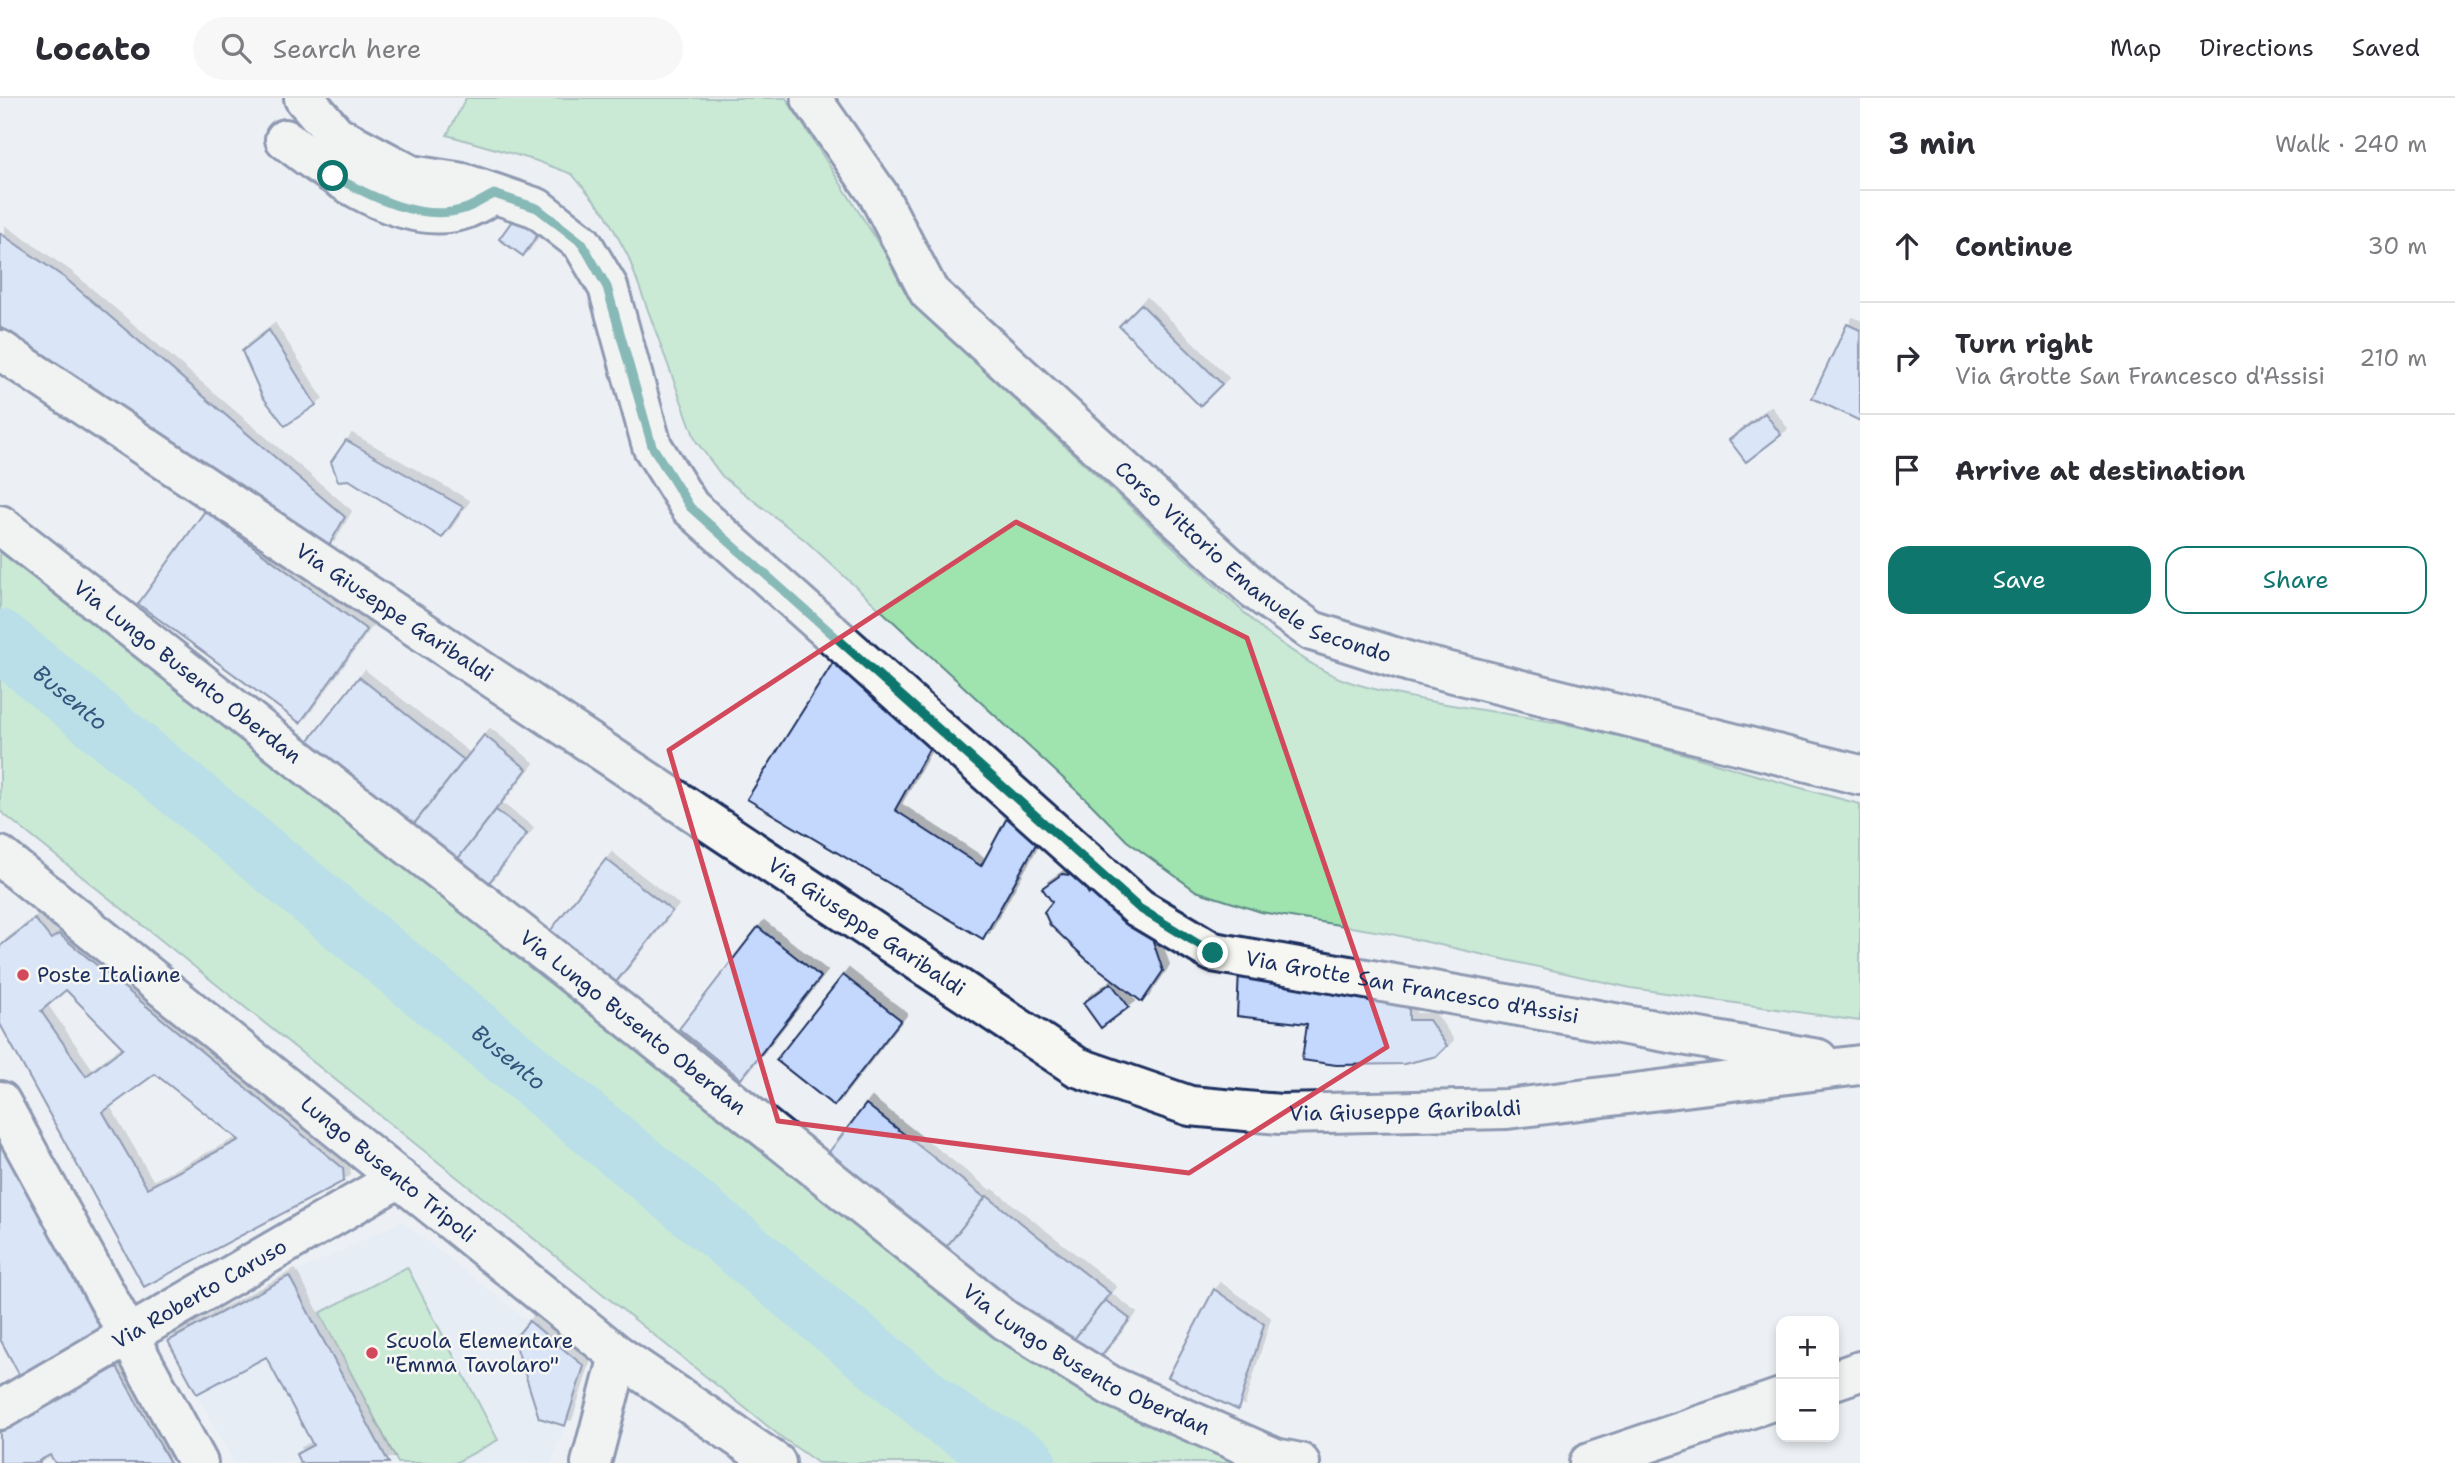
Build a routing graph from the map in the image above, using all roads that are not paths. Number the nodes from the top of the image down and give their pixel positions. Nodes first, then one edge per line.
1 (304, 98) edge
2 (811, 98) edge
3 (285, 139) dead end
4 (494, 194) junction
5 (0, 350) edge
6 (0, 525) edge
7 (1860, 775) edge
8 (3, 863) edge
9 (1858, 1065) edge
10 (0, 1101) edge
11 (399, 1178) junction
12 (130, 1336) junction
13 (619, 1356) junction
14 (1860, 1371) edge
15 (1837, 1379) edge
16 (1776, 1400) edge
17 (0, 1410) edge
18 (198, 1463) edge
19 (591, 1463) edge
20 (776, 1463) edge
21 (1300, 1463) edge
22 (1589, 1463) edge

1 - 4 street, Via Grotte San Francesco d'Assisi
2 - 7 street, Corso Vittorio Emanuele Secondo
3 - 4 street
4 - 9 street, Via Grotte San Francesco d'Assisi
5 - 9 street, Via Giuseppe Garibaldi
6 - 21 street, Via Lungo Busento Oberdan
8 - 11 street, Lungo Busento Tripoli
10 - 12 street
11 - 12 street, Via Roberto Caruso
11 - 13 street, Lungo Busento Tripoli
12 - 17 street, Via Roberto Caruso
12 - 18 street
13 - 19 street
13 - 20 street, Lungo Busento Tripoli
14 - 15 street
16 - 22 street

